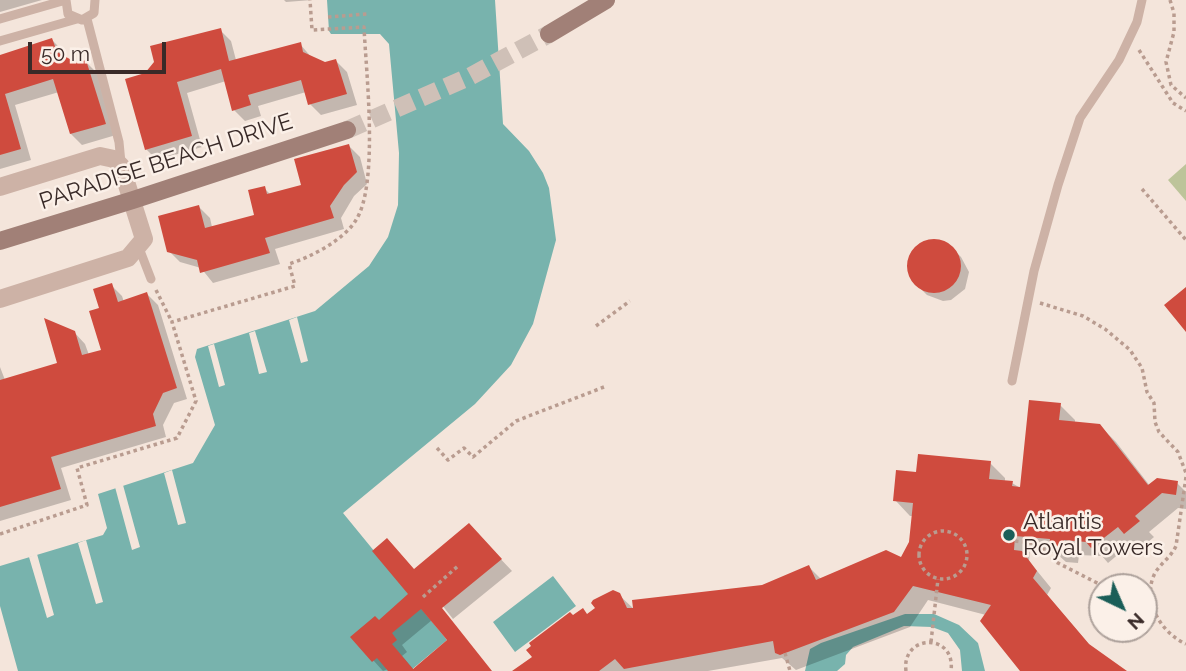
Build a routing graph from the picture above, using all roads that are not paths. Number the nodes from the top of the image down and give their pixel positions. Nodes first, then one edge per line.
1 (66, 0) edge
2 (95, 0) edge
3 (606, 0) edge
4 (1142, 0) edge
5 (0, 19) edge
6 (82, 19) junction
7 (549, 34) tunnel mouth
8 (0, 41) edge
9 (347, 130) tunnel mouth
10 (125, 174) junction
11 (0, 187) edge
12 (0, 241) edge
13 (139, 248) junction
14 (151, 279) road end
15 (0, 299) edge
16 (1012, 381) dead end

1 - 5 lane
1 - 6 lane
2 - 6 lane
3 - 7 street
4 - 16 lane
6 - 8 lane
6 - 10 lane
9 - 12 street, PARADISE BEACH DRIVE
10 - 11 street
10 - 13 street
13 - 14 lane
13 - 15 street

